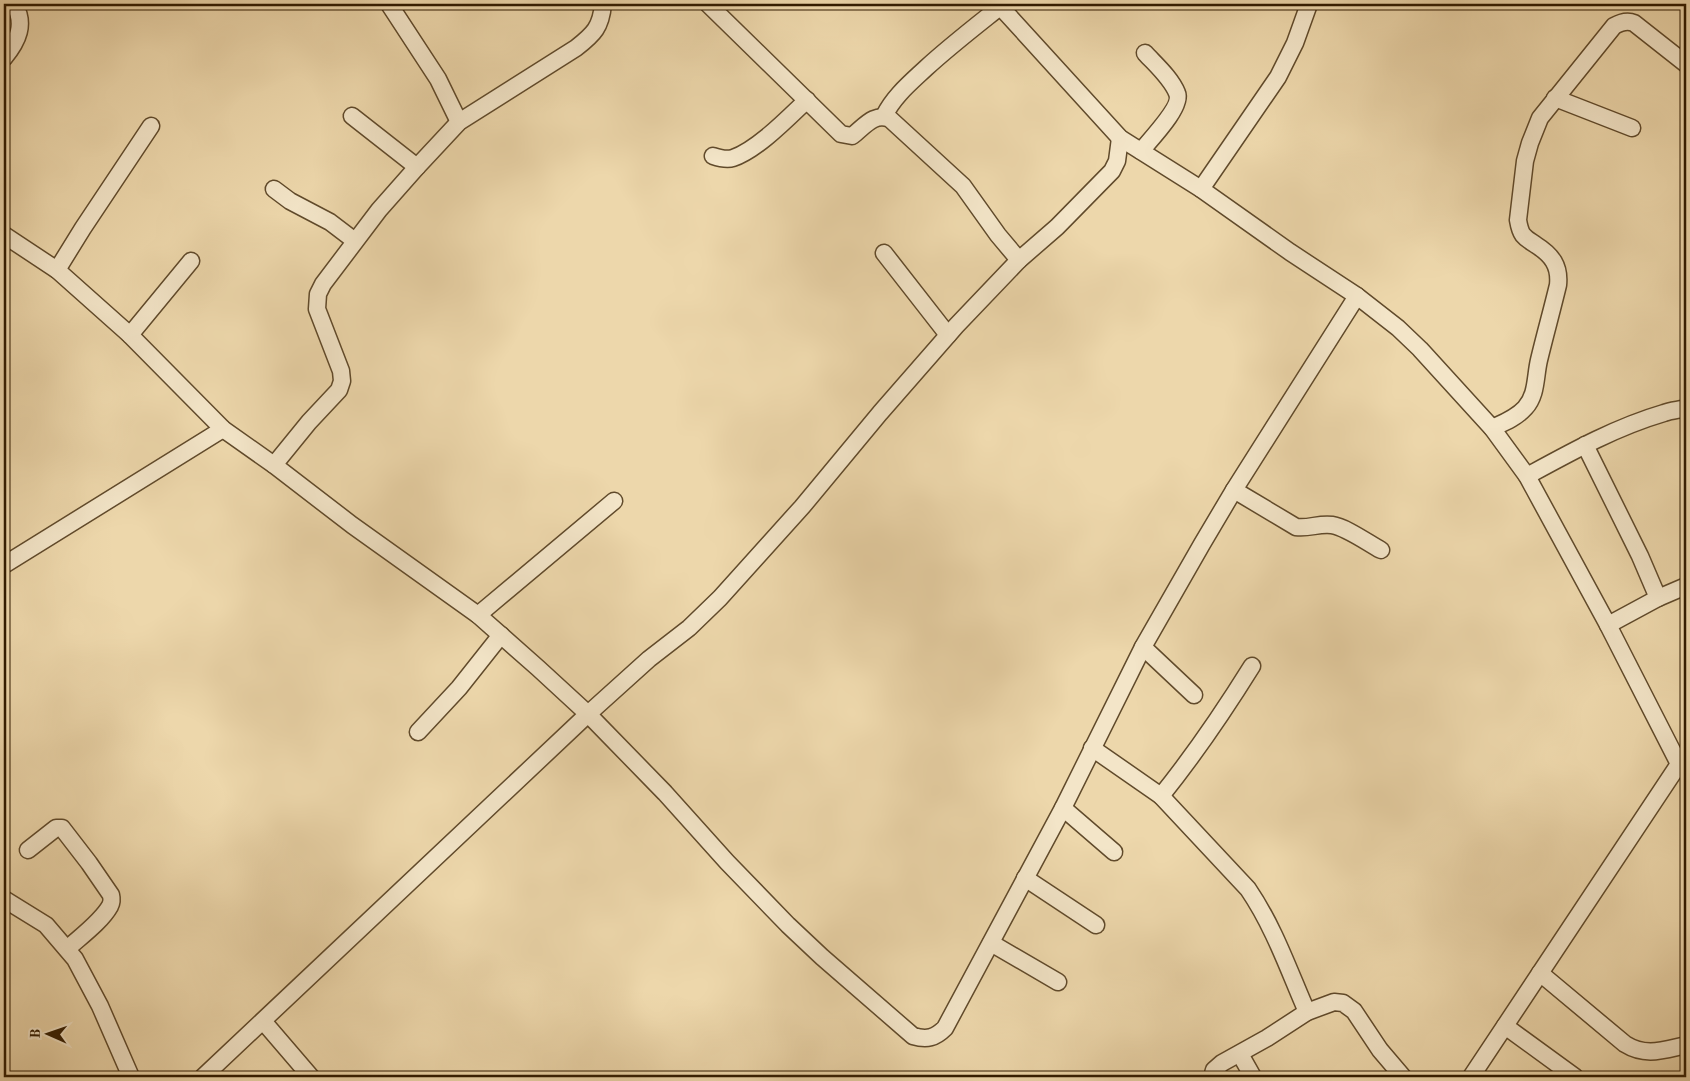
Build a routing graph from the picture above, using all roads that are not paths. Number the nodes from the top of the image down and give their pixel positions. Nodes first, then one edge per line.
1 (14, 4) edge
2 (389, 4) edge
3 (603, 4) edge
4 (708, 4) edge
5 (1309, 4) edge
6 (1000, 5) edge
7 (1145, 53) dead end
8 (4, 58) edge
9 (1686, 64) edge
10 (1556, 98) junction
11 (807, 100) junction
12 (352, 116) dead end
13 (884, 116) junction
14 (460, 122) junction
15 (151, 126) dead end
16 (1632, 128) dead end
17 (1120, 138) junction
18 (1141, 151) junction
19 (713, 156) dead end
20 (416, 167) junction
21 (274, 189) dead end
22 (1201, 189) junction
23 (4, 235) edge
24 (355, 241) junction
25 (884, 253) dead end
26 (1020, 260) junction
27 (191, 261) dead end
28 (58, 270) junction
29 (1357, 296) junction
30 (130, 335) junction
31 (948, 335) junction
32 (1686, 408) edge
33 (1492, 428) junction
34 (223, 429) junction
35 (1585, 445) junction
36 (274, 465) junction
37 (1527, 476) junction
38 (1234, 490) junction
39 (614, 501) dead end
40 (1381, 550) dead end
41 (4, 565) edge
42 (1686, 586) edge
43 (1658, 598) junction
44 (478, 615) junction
45 (1608, 625) junction
46 (501, 635) junction
47 (1143, 647) junction
48 (1252, 666) dead end
49 (1194, 695) dead end
50 (588, 714) junction
51 (418, 732) dead end
52 (1092, 748) junction
53 (1683, 768) edge
54 (1161, 796) junction
55 (1062, 808) junction
56 (28, 850) dead end
57 (1114, 852) dead end
58 (1025, 878) junction
59 (4, 899) edge
60 (1096, 925) dead end
61 (991, 943) junction
62 (67, 950) junction
63 (1540, 973) junction
64 (1058, 982) dead end
65 (1307, 1012) junction
66 (263, 1021) junction
67 (1505, 1026) junction
68 (1686, 1045) edge
69 (1240, 1054) junction
70 (131, 1077) edge
71 (203, 1077) edge
72 (311, 1077) edge
73 (1212, 1077) edge
74 (1253, 1077) edge
75 (1403, 1077) edge
76 (1471, 1077) edge
77 (1575, 1077) edge

1 - 8 street
2 - 14 street
3 - 14 street
4 - 11 street
5 - 22 street
6 - 13 street
6 - 17 street
7 - 18 street
9 - 10 street
10 - 16 street
10 - 33 street
11 - 13 street
11 - 19 street
12 - 20 street
13 - 26 street
14 - 20 street
15 - 28 street
17 - 18 street
17 - 26 street
18 - 22 street
20 - 24 street
21 - 24 street
22 - 29 street
23 - 28 street
24 - 36 street
25 - 31 street
26 - 31 street
27 - 30 street
28 - 30 street
29 - 33 street
29 - 38 street
30 - 34 street
31 - 50 street
32 - 35 street
33 - 37 street
34 - 36 street
34 - 41 street
35 - 37 street
35 - 43 street
36 - 44 street
37 - 45 street
38 - 40 street
38 - 47 street
39 - 44 street
42 - 43 street
43 - 45 street
44 - 46 street
45 - 53 street
46 - 50 street
46 - 51 street
47 - 49 street
47 - 52 street
48 - 54 street
50 - 61 street
50 - 66 street
52 - 54 street
52 - 55 street
53 - 63 street
54 - 65 street
55 - 57 street
55 - 58 street
56 - 62 street
58 - 60 street
58 - 61 street
59 - 62 street
61 - 64 street
62 - 70 street
63 - 67 street
63 - 68 street
65 - 69 street
65 - 75 street
66 - 71 street
66 - 72 street
67 - 76 street
67 - 77 street
69 - 73 street
69 - 74 street

